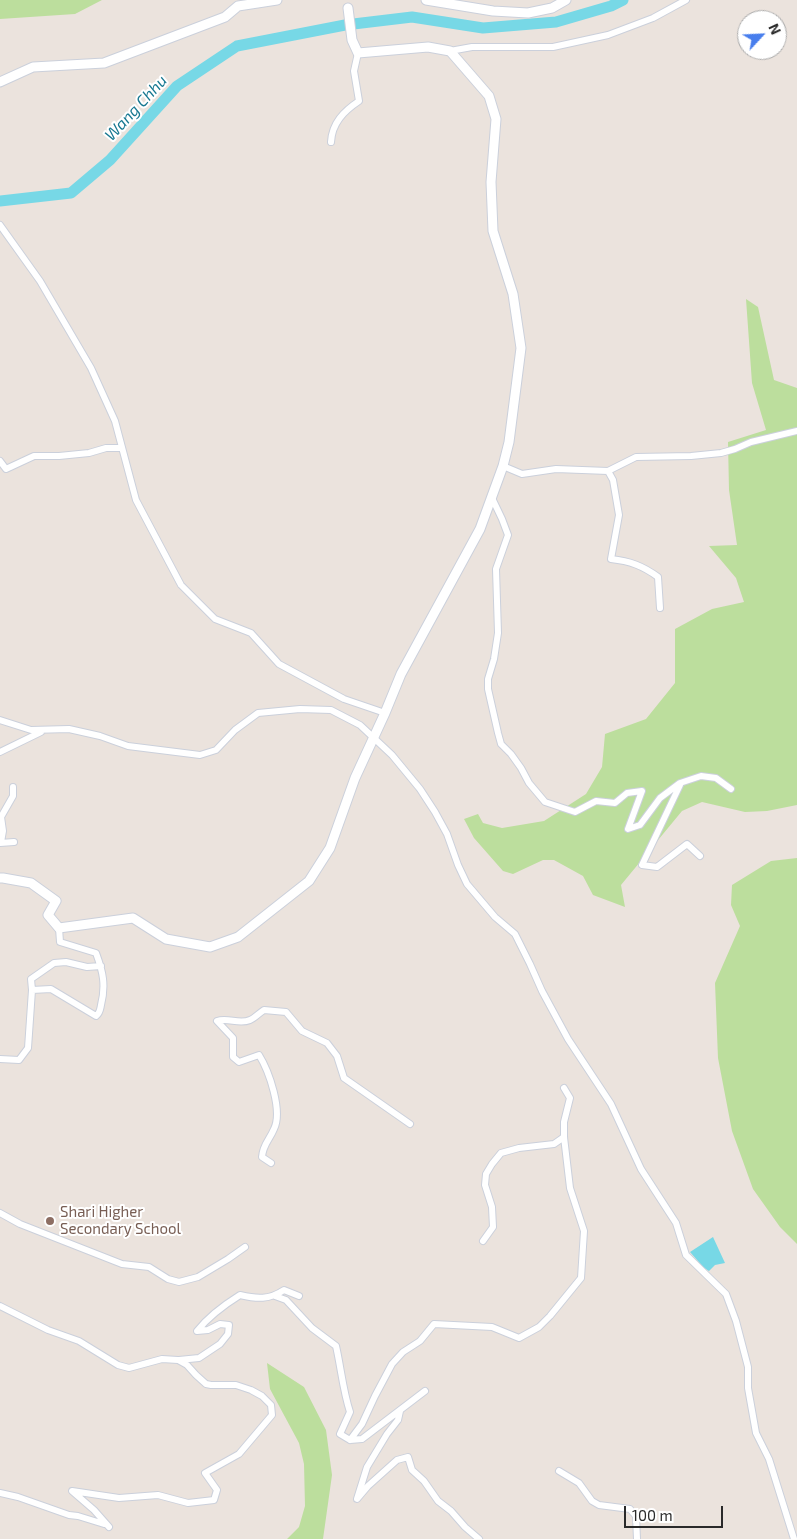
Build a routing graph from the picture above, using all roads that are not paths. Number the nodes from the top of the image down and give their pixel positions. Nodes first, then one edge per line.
1 (277, 0) edge
2 (426, 0) edge
3 (566, 0) edge
4 (686, 0) edge
5 (348, 8) dead end
6 (450, 51) junction
7 (358, 53) junction
8 (0, 82) edge
9 (331, 142) dead end
10 (0, 225) edge
11 (797, 431) edge
12 (121, 448) junction
13 (0, 461) edge
14 (503, 466) junction
15 (608, 471) junction
16 (492, 498) junction
17 (660, 608) dead end
18 (385, 713) junction
19 (0, 720) edge
20 (44, 730) junction
21 (374, 738) junction
22 (0, 752) edge
23 (680, 783) junction
24 (13, 787) dead end
25 (731, 789) dead end
26 (0, 842) edge
27 (14, 842) dead end
28 (700, 856) dead end
29 (1, 877) edge
30 (59, 928) junction
31 (101, 966) junction
32 (32, 990) junction
33 (0, 1059) edge
34 (564, 1088) dead end
35 (410, 1124) dead end
36 (564, 1137) junction
37 (272, 1163) dead end
38 (0, 1213) edge
39 (483, 1241) dead end
40 (244, 1247) dead end
41 (275, 1296) junction
42 (300, 1296) dead end
43 (0, 1306) edge
44 (178, 1360) junction
45 (425, 1391) dead end
46 (400, 1411) junction
47 (350, 1440) junction
48 (559, 1471) dead end
49 (0, 1493) edge
50 (480, 1539) edge
51 (637, 1539) edge
52 (794, 1539) edge

1 - 8 street
2 - 3 street
4 - 6 street
5 - 7 street
6 - 7 street
6 - 14 street
7 - 9 street
10 - 12 street
11 - 15 street
12 - 13 street
12 - 18 street
14 - 15 street
14 - 16 street
15 - 17 street
16 - 18 street
16 - 23 street
18 - 21 street
19 - 20 street
20 - 21 street
20 - 22 street
21 - 30 street
21 - 52 street
23 - 25 street
23 - 28 street
24 - 26 street
26 - 27 street
29 - 30 street
30 - 31 street
31 - 32 street
31 - 32 street
32 - 33 street
34 - 36 street
35 - 37 street
36 - 39 street
36 - 47 street
38 - 40 street
41 - 42 street
41 - 44 street
41 - 47 street
43 - 44 street
44 - 49 street
45 - 46 street
46 - 47 street
46 - 50 street
48 - 51 street

